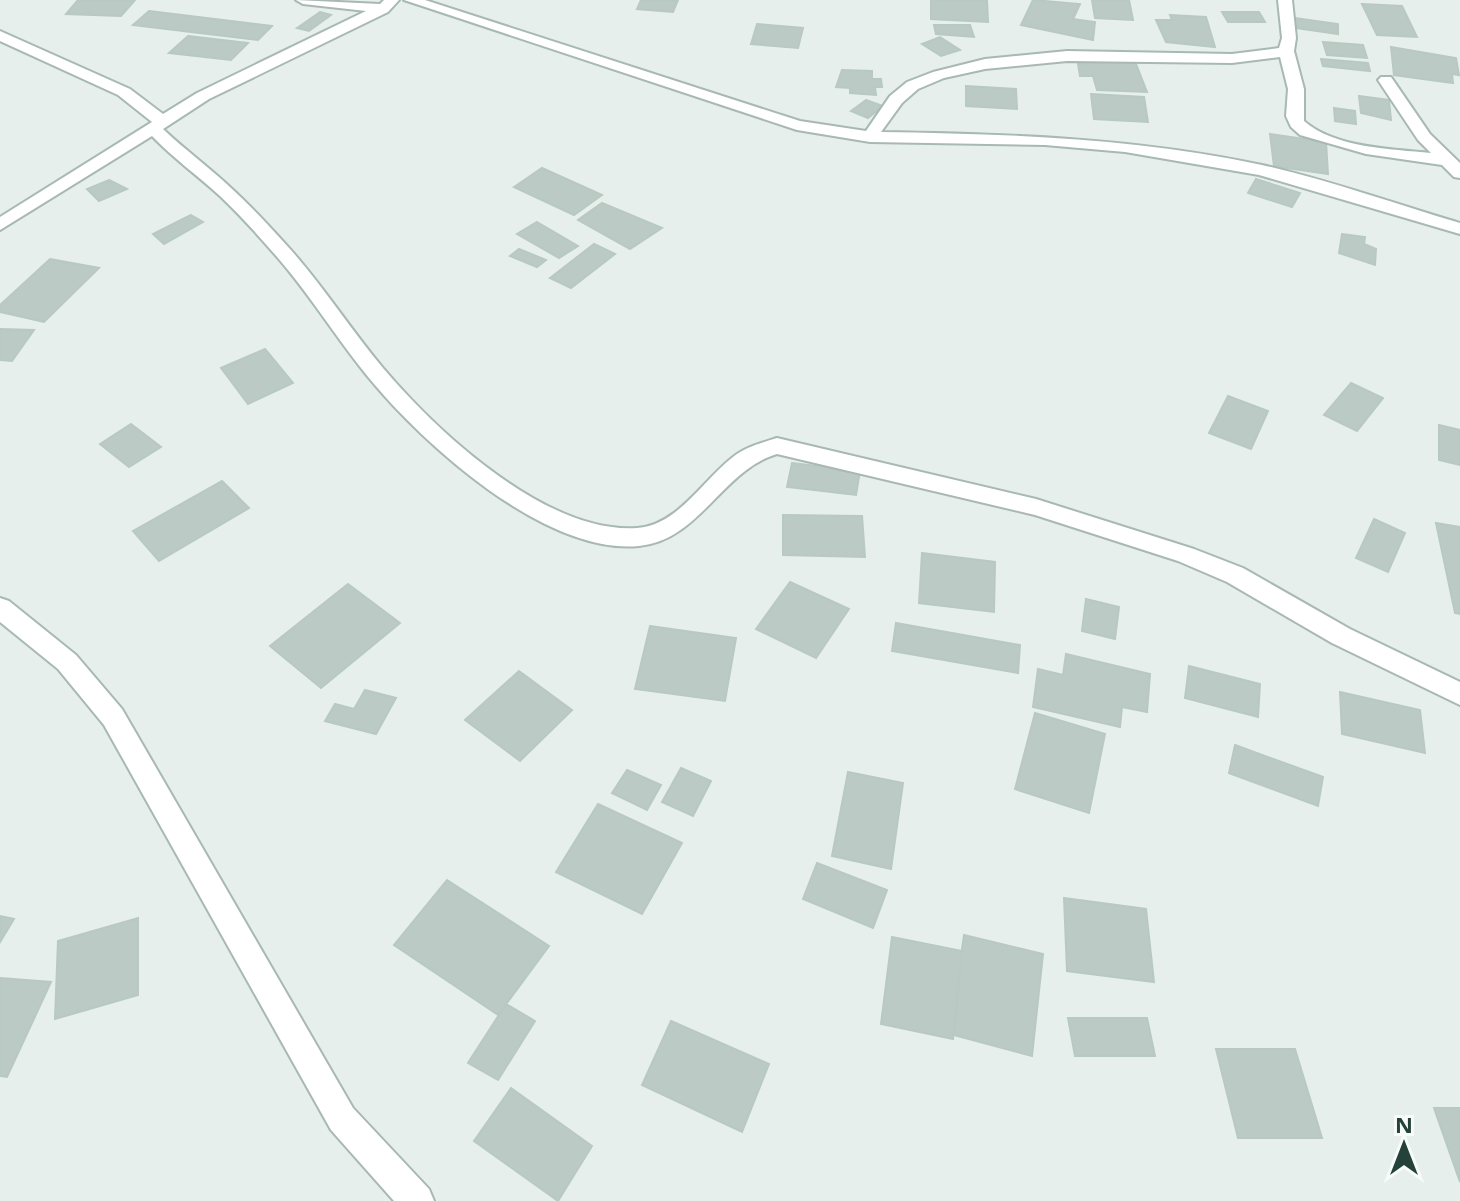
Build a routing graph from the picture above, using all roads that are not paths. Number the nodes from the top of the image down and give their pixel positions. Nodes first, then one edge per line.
1 (303, 0) edge
2 (411, 0) edge
3 (1285, 0) edge
4 (387, 4) edge
5 (0, 35) edge
6 (1286, 51) junction
7 (1386, 80) dead end
8 (157, 124) junction
9 (870, 137) junction
10 (1447, 160) junction
11 (1460, 173) edge
12 (0, 225) edge
13 (1460, 229) edge
14 (0, 608) edge
15 (1460, 694) edge
16 (417, 1201) edge

1 - 4 street
2 - 9 street
3 - 6 street
4 - 8 street
5 - 8 street
6 - 9 street
6 - 10 street
7 - 10 street
8 - 12 street
8 - 15 street
9 - 13 street
10 - 11 street
14 - 16 street

